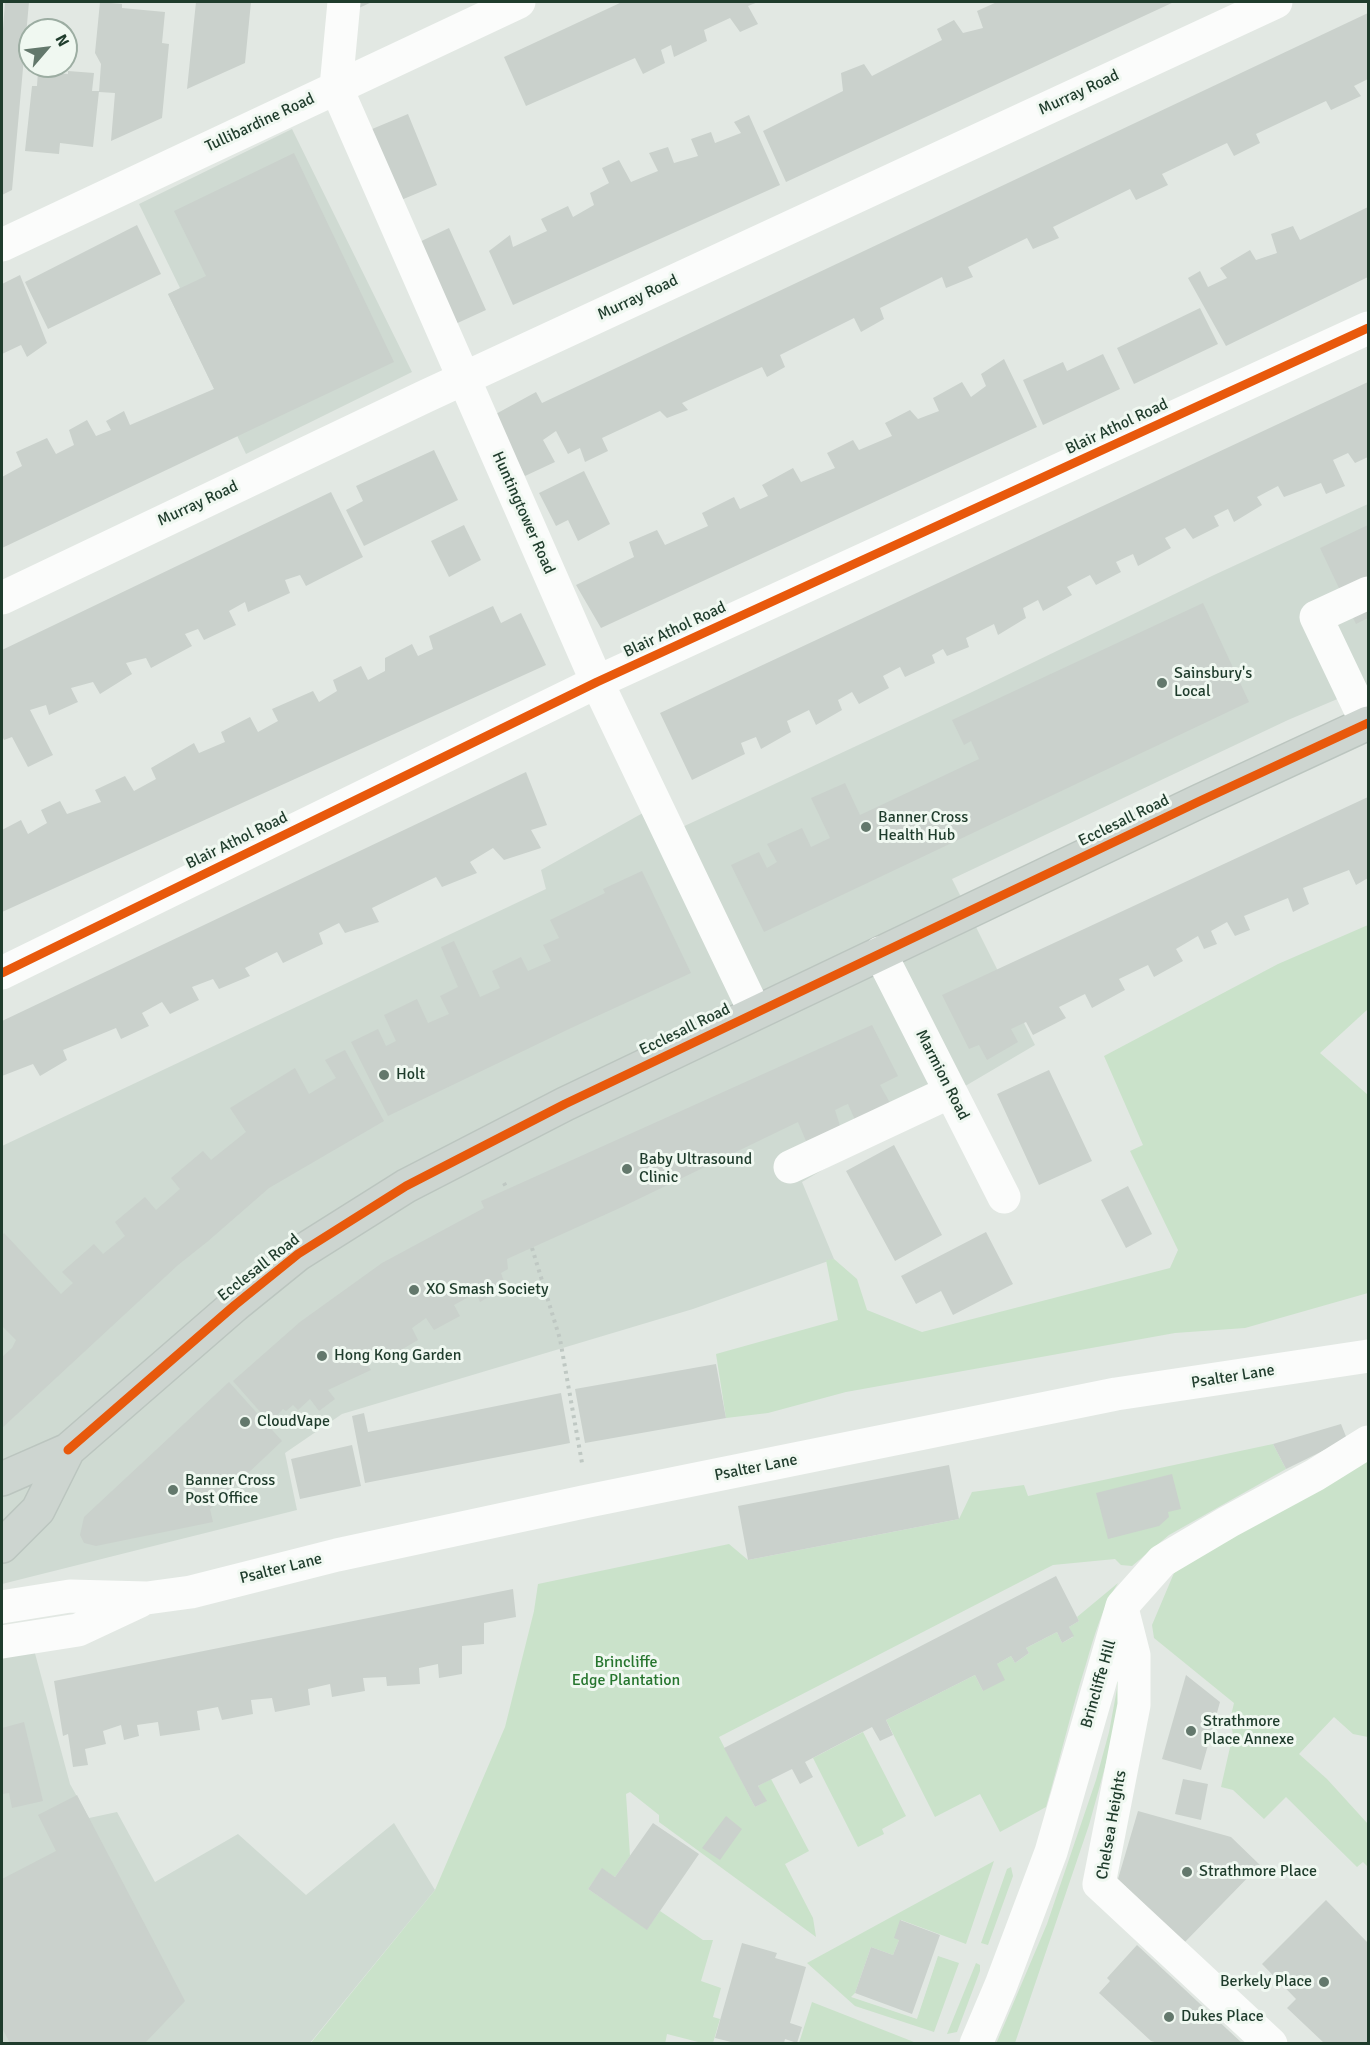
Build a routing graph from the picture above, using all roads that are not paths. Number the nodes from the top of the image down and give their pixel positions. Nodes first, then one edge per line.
1 (344, 2) edge
2 (519, 2) edge
3 (1276, 2) edge
4 (336, 87) junction
5 (2, 246) edge
6 (1368, 328) edge
7 (464, 379) junction
8 (1368, 593) edge
9 (2, 598) edge
10 (597, 682) junction
11 (1368, 724) edge
12 (880, 953) junction
13 (2, 973) edge
14 (755, 1012) junction
15 (950, 1092) junction
16 (790, 1167) dead end
17 (1004, 1197) dead end
18 (1368, 1356) edge
19 (1368, 1442) edge
20 (68, 1450) junction
21 (2, 1479) edge
22 (2, 1546) edge
23 (147, 1598) junction
24 (1122, 1606) junction
25 (2, 1607) edge
26 (2, 1642) edge
27 (976, 2043) edge
28 (1271, 2043) edge

1 - 4 street, Huntingtower Road
2 - 4 street, Tullibardine Road
3 - 7 street, Murray Road
4 - 5 street, Tullibardine Road
4 - 7 street, Huntingtower Road
6 - 10 street, Blair Athol Road
7 - 9 street, Murray Road
7 - 10 street, Huntingtower Road
8 - 11 street
10 - 13 street, Blair Athol Road
10 - 14 street, Huntingtower Road
11 - 12 main road, Ecclesall Road
12 - 14 main road, Ecclesall Road
12 - 15 street, Marmion Road
14 - 20 main road, Ecclesall Road
15 - 16 street
15 - 17 street, Marmion Road
18 - 23 street, Psalter Lane
19 - 24 street, Brincliffe Hill
20 - 21 main road, Ecclesall Road
20 - 22 main road, Ecclesall Road
23 - 25 street, Psalter Lane
23 - 26 street, Psalter Lane
24 - 27 street, Brincliffe Hill
24 - 28 street, Chelsea Heights

